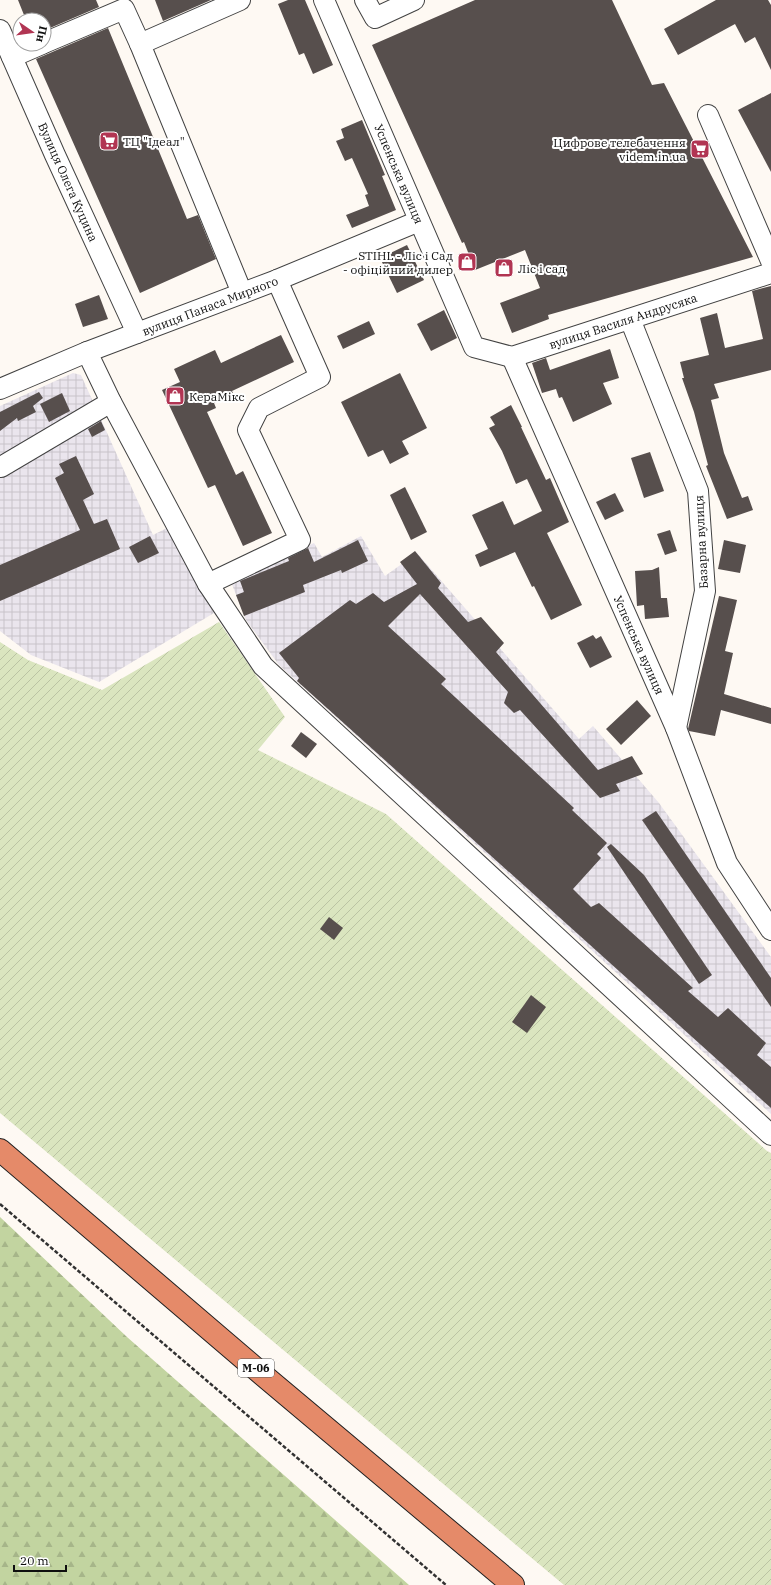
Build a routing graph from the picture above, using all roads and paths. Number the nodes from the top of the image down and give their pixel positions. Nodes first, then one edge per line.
1 (240, 0) edge
2 (324, 0) edge
3 (365, 0) edge
4 (414, 0) edge
5 (0, 30) edge
6 (52, 39) edge
7 (140, 44) junction
8 (23, 52) edge
9 (12, 57) junction
10 (708, 115) dead end
11 (419, 221) junction
12 (771, 261) edge
13 (771, 273) edge
14 (277, 280) junction
15 (242, 293) junction
16 (630, 319) junction
17 (137, 333) junction
18 (87, 352) junction
19 (512, 357) junction
20 (0, 389) edge
21 (111, 402) junction
22 (0, 466) edge
23 (208, 584) junction
24 (676, 728) junction
25 (771, 930) edge
26 (771, 1135) edge
27 (0, 1150) edge
28 (0, 1204) edge
29 (446, 1585) edge
30 (513, 1585) edge

1 - 7 street
2 - 11 street, Успенська вулиця
3 - 4 street
5 - 9 street, Вулиця Олега Куцина
6 - 7 street
7 - 15 street
8 - 9 street
9 - 17 street, Вулиця Олега Куцина
10 - 12 street
11 - 14 street, вулиця Панаса Мирного
11 - 19 street, Успенська вулиця
13 - 16 street, вулиця Василя Андрусяка
14 - 15 street, вулиця Панаса Мирного
14 - 23 street
15 - 17 street, вулиця Панаса Мирного
16 - 19 street, вулиця Василя Андрусяка
16 - 24 street, Базарна вулиця
17 - 18 street, вулиця Панаса Мирного
18 - 20 street, вулиця Панаса Мирного
18 - 21 street
19 - 24 street, Успенська вулиця
21 - 22 street
21 - 23 street
23 - 26 street
24 - 25 street, Успенська вулиця
27 - 30 highway, М-06
28 - 29 path

